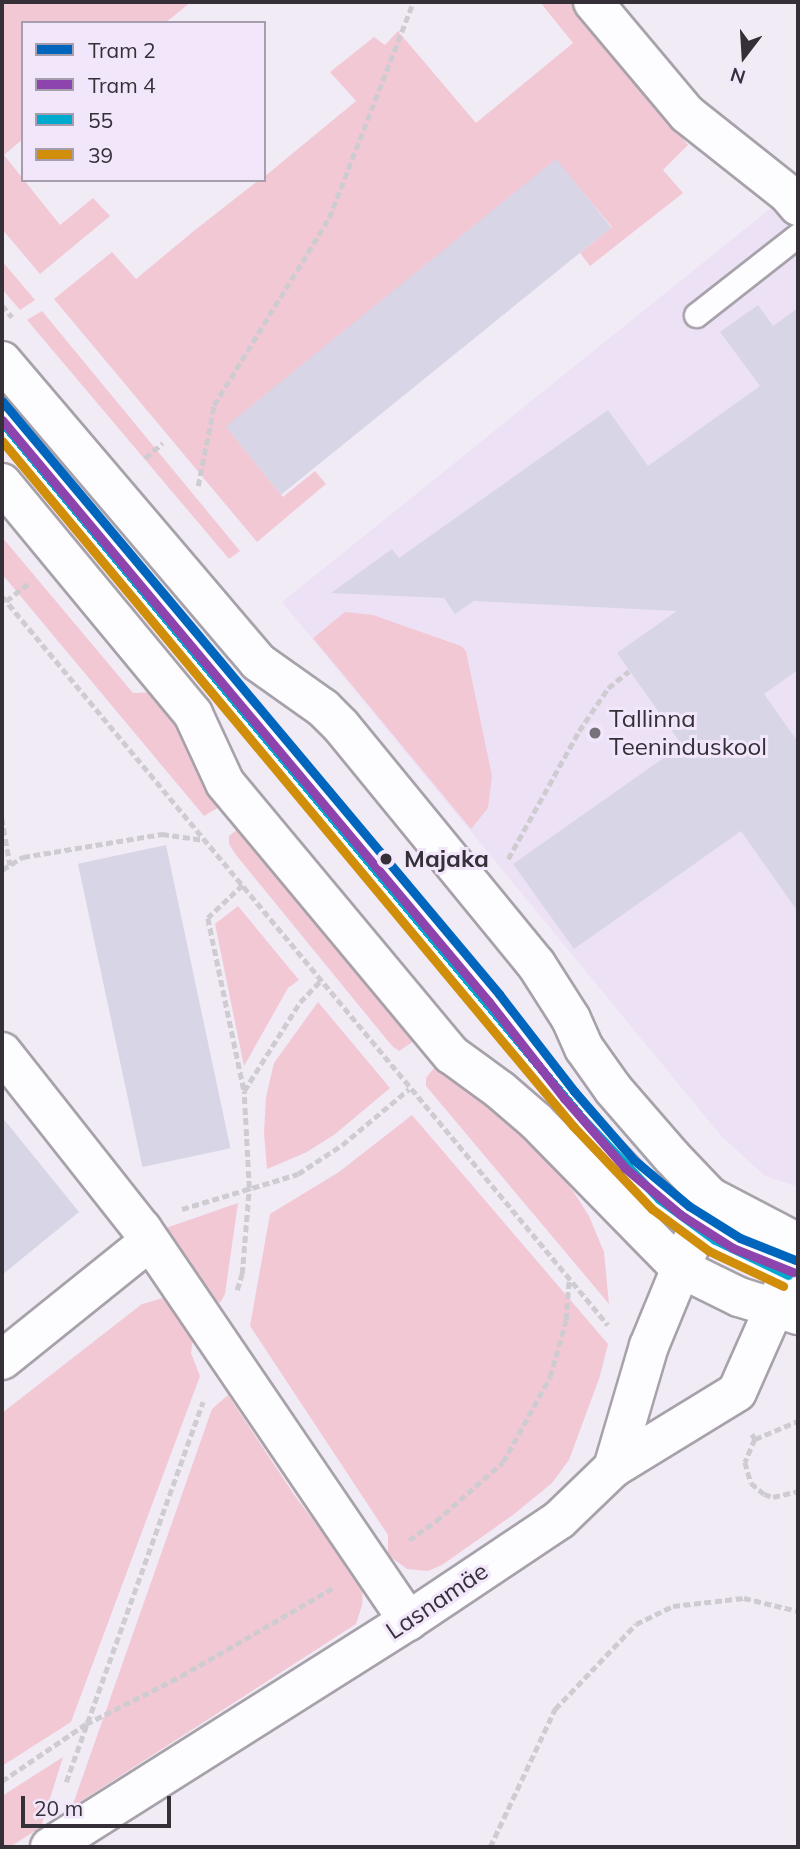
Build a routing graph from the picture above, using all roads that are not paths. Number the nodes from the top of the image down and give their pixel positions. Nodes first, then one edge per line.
1 (593, 2) edge
2 (798, 206) edge
3 (798, 235) edge
4 (696, 315) dead end
5 (2, 361) edge
6 (2, 422) edge
7 (2, 483) edge
8 (7, 1071) edge
9 (703, 1212) junction
10 (145, 1235) junction
11 (680, 1268) junction
12 (791, 1277) edge
13 (2, 1360) edge
14 (613, 1468) junction
15 (408, 1621) junction
16 (50, 1847) edge

1 - 2 street
3 - 4 lane
5 - 9 street
6 - 9 lane
7 - 11 street
8 - 10 street
9 - 11 street
9 - 12 street
10 - 13 street
10 - 15 street
11 - 12 street
11 - 14 street
12 - 14 street, Lasnamäe
14 - 15 street, Lasnamäe
15 - 16 street, Lasnamäe

